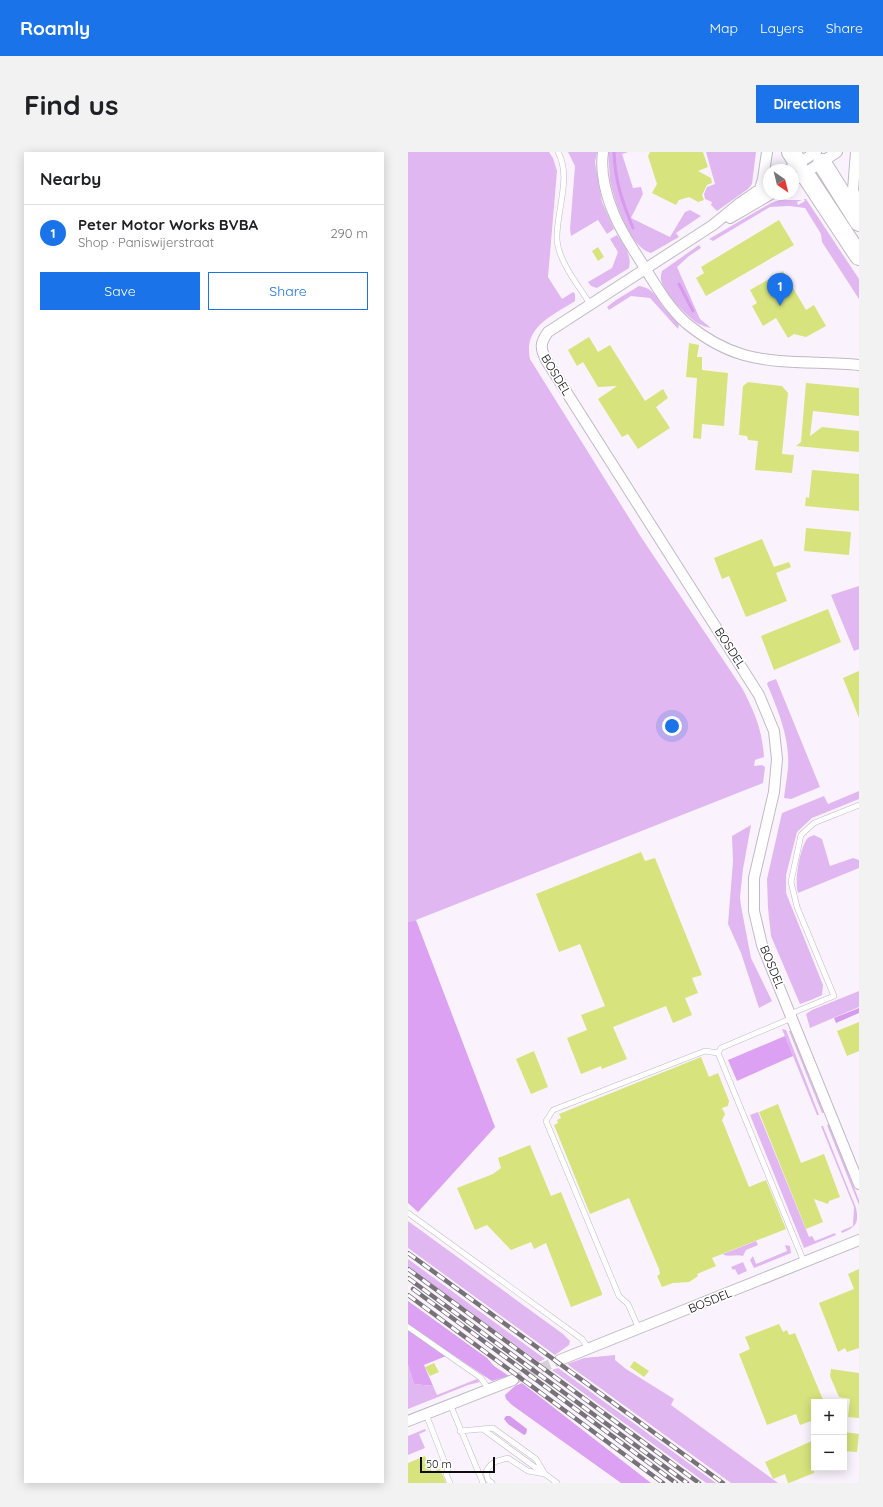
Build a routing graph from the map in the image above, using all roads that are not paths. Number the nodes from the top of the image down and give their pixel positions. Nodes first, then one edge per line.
1 (558, 152) edge
2 (603, 152) edge
3 (766, 152) edge
4 (837, 152) edge
5 (856, 152) edge
6 (817, 155) edge
7 (799, 166) edge
8 (799, 174) edge
9 (763, 187) edge
10 (760, 189) junction
11 (763, 199) edge
12 (857, 219) edge
13 (713, 225) junction
14 (859, 256) edge
15 (645, 268) junction
16 (590, 304) junction
17 (859, 365) edge
18 (859, 805) edge
19 (791, 1016) junction
20 (718, 1053) junction
21 (859, 1184) edge
22 (408, 1213) edge
23 (859, 1240) edge
24 (804, 1262) junction
25 (408, 1327) edge
26 (639, 1329) junction
27 (588, 1348) junction
28 (560, 1360) tunnel mouth
29 (513, 1380) tunnel mouth
30 (489, 1390) junction
31 (450, 1404) junction
32 (426, 1414) junction
33 (408, 1421) edge
34 (460, 1431) junction
35 (545, 1474) junction
36 (450, 1483) edge
37 (483, 1483) edge
38 (492, 1483) edge
39 (556, 1483) edge

1 - 16 lane
2 - 15 street
3 - 10 street
4 - 6 street
5 - 12 street
6 - 7 street
6 - 12 highway
8 - 14 highway
9 - 10 street, BOSDEL
10 - 13 street, BOSDEL
11 - 13 street, BOSDEL
13 - 15 street, BOSDEL
15 - 16 street, BOSDEL
15 - 17 street
16 - 19 street, BOSDEL
18 - 19 lane
19 - 20 lane
19 - 21 street, BOSDEL
20 - 24 lane
20 - 26 lane
22 - 27 lane
23 - 24 street, BOSDEL
24 - 26 street, BOSDEL
25 - 30 lane
26 - 27 street, BOSDEL
27 - 28 street, BOSDEL
29 - 30 street
30 - 31 street
31 - 32 street
31 - 34 lane
32 - 33 street
32 - 36 lane
34 - 35 lane
34 - 37 lane
35 - 38 lane
35 - 39 lane

